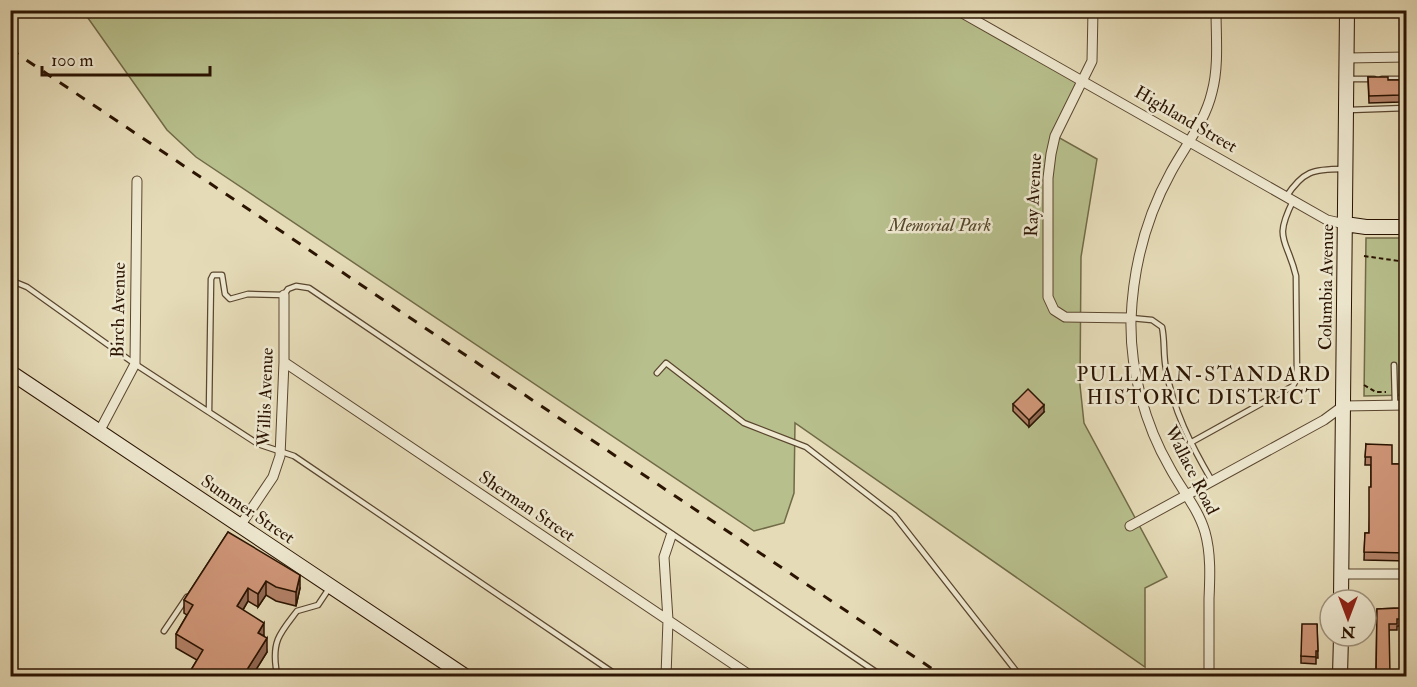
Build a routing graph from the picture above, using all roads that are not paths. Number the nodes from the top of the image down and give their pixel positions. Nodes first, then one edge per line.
1 (957, 10) edge
2 (1093, 10) edge
3 (1216, 10) edge
4 (1347, 10) edge
5 (969, 14) edge
6 (1407, 57) edge
7 (1347, 58) junction
8 (1346, 79) junction
9 (1407, 79) edge
10 (1083, 81) junction
11 (1407, 108) edge
12 (1346, 110) junction
13 (1189, 142) junction
14 (1345, 169) junction
15 (137, 181) dead end
16 (1289, 199) junction
17 (1345, 224) junction
18 (1407, 227) edge
19 (10, 280) edge
20 (284, 295) junction
21 (1131, 318) junction
22 (284, 362) junction
23 (135, 364) junction
24 (1394, 364) dead end
25 (10, 372) edge
26 (657, 374) dead end
27 (1395, 405) junction
28 (1407, 405) edge
29 (1343, 406) junction
30 (209, 412) junction
31 (99, 432) junction
32 (1190, 443) junction
33 (281, 451) junction
34 (1212, 481) junction
35 (1187, 495) junction
36 (1130, 526) dead end
37 (236, 529) junction
38 (671, 536) junction
39 (1341, 574) junction
40 (1407, 574) edge
41 (331, 586) junction
42 (1341, 588) edge
43 (191, 592) edge
44 (668, 620) junction
45 (164, 631) dead end
46 (1341, 648) edge
47 (276, 668) dead end
48 (465, 676) edge
49 (618, 676) edge
50 (666, 676) edge
51 (751, 676) edge
52 (882, 676) edge
53 (1020, 676) edge
54 (1209, 676) edge
55 (1340, 676) edge

1 - 5 street, Highland Street
2 - 10 street, Ray Avenue
3 - 13 street, Wallace Road
4 - 7 street, Columbia Avenue
5 - 10 street, Highland Street
6 - 7 street
7 - 8 street, Columbia Avenue
8 - 9 lane
8 - 12 street, Columbia Avenue
10 - 13 street, Highland Street
10 - 21 street, Ray Avenue
11 - 12 lane
12 - 14 street, Columbia Avenue
13 - 16 street, Highland Street
13 - 21 street, Wallace Road
14 - 16 lane
14 - 17 street, Columbia Avenue
15 - 23 street, Birch Avenue
16 - 17 street, Highland Street
16 - 32 lane
17 - 18 street, Highland Street
17 - 29 street, Columbia Avenue
19 - 23 lane
20 - 22 street, Willis Avenue
20 - 30 lane
20 - 38 lane
21 - 32 lane
21 - 35 street, Wallace Road
22 - 33 street, Willis Avenue
22 - 44 street, Sherman Street
23 - 30 lane
23 - 31 street, Birch Avenue
24 - 27 lane
25 - 31 street, Summer Street
26 - 53 lane
27 - 28 street
27 - 29 street
29 - 34 street
29 - 39 street, Columbia Avenue
30 - 33 lane
31 - 37 street, Summer Street
32 - 34 lane
33 - 37 street, Willis Avenue
33 - 49 lane
34 - 35 street
35 - 36 street
35 - 54 street, Wallace Road
37 - 41 street, Summer Street
38 - 44 street
38 - 52 lane
39 - 40 street
39 - 42 street, Columbia Avenue
41 - 47 lane
41 - 48 street, Summer Street
43 - 45 lane
44 - 50 street
44 - 51 street, Sherman Street
46 - 55 street

